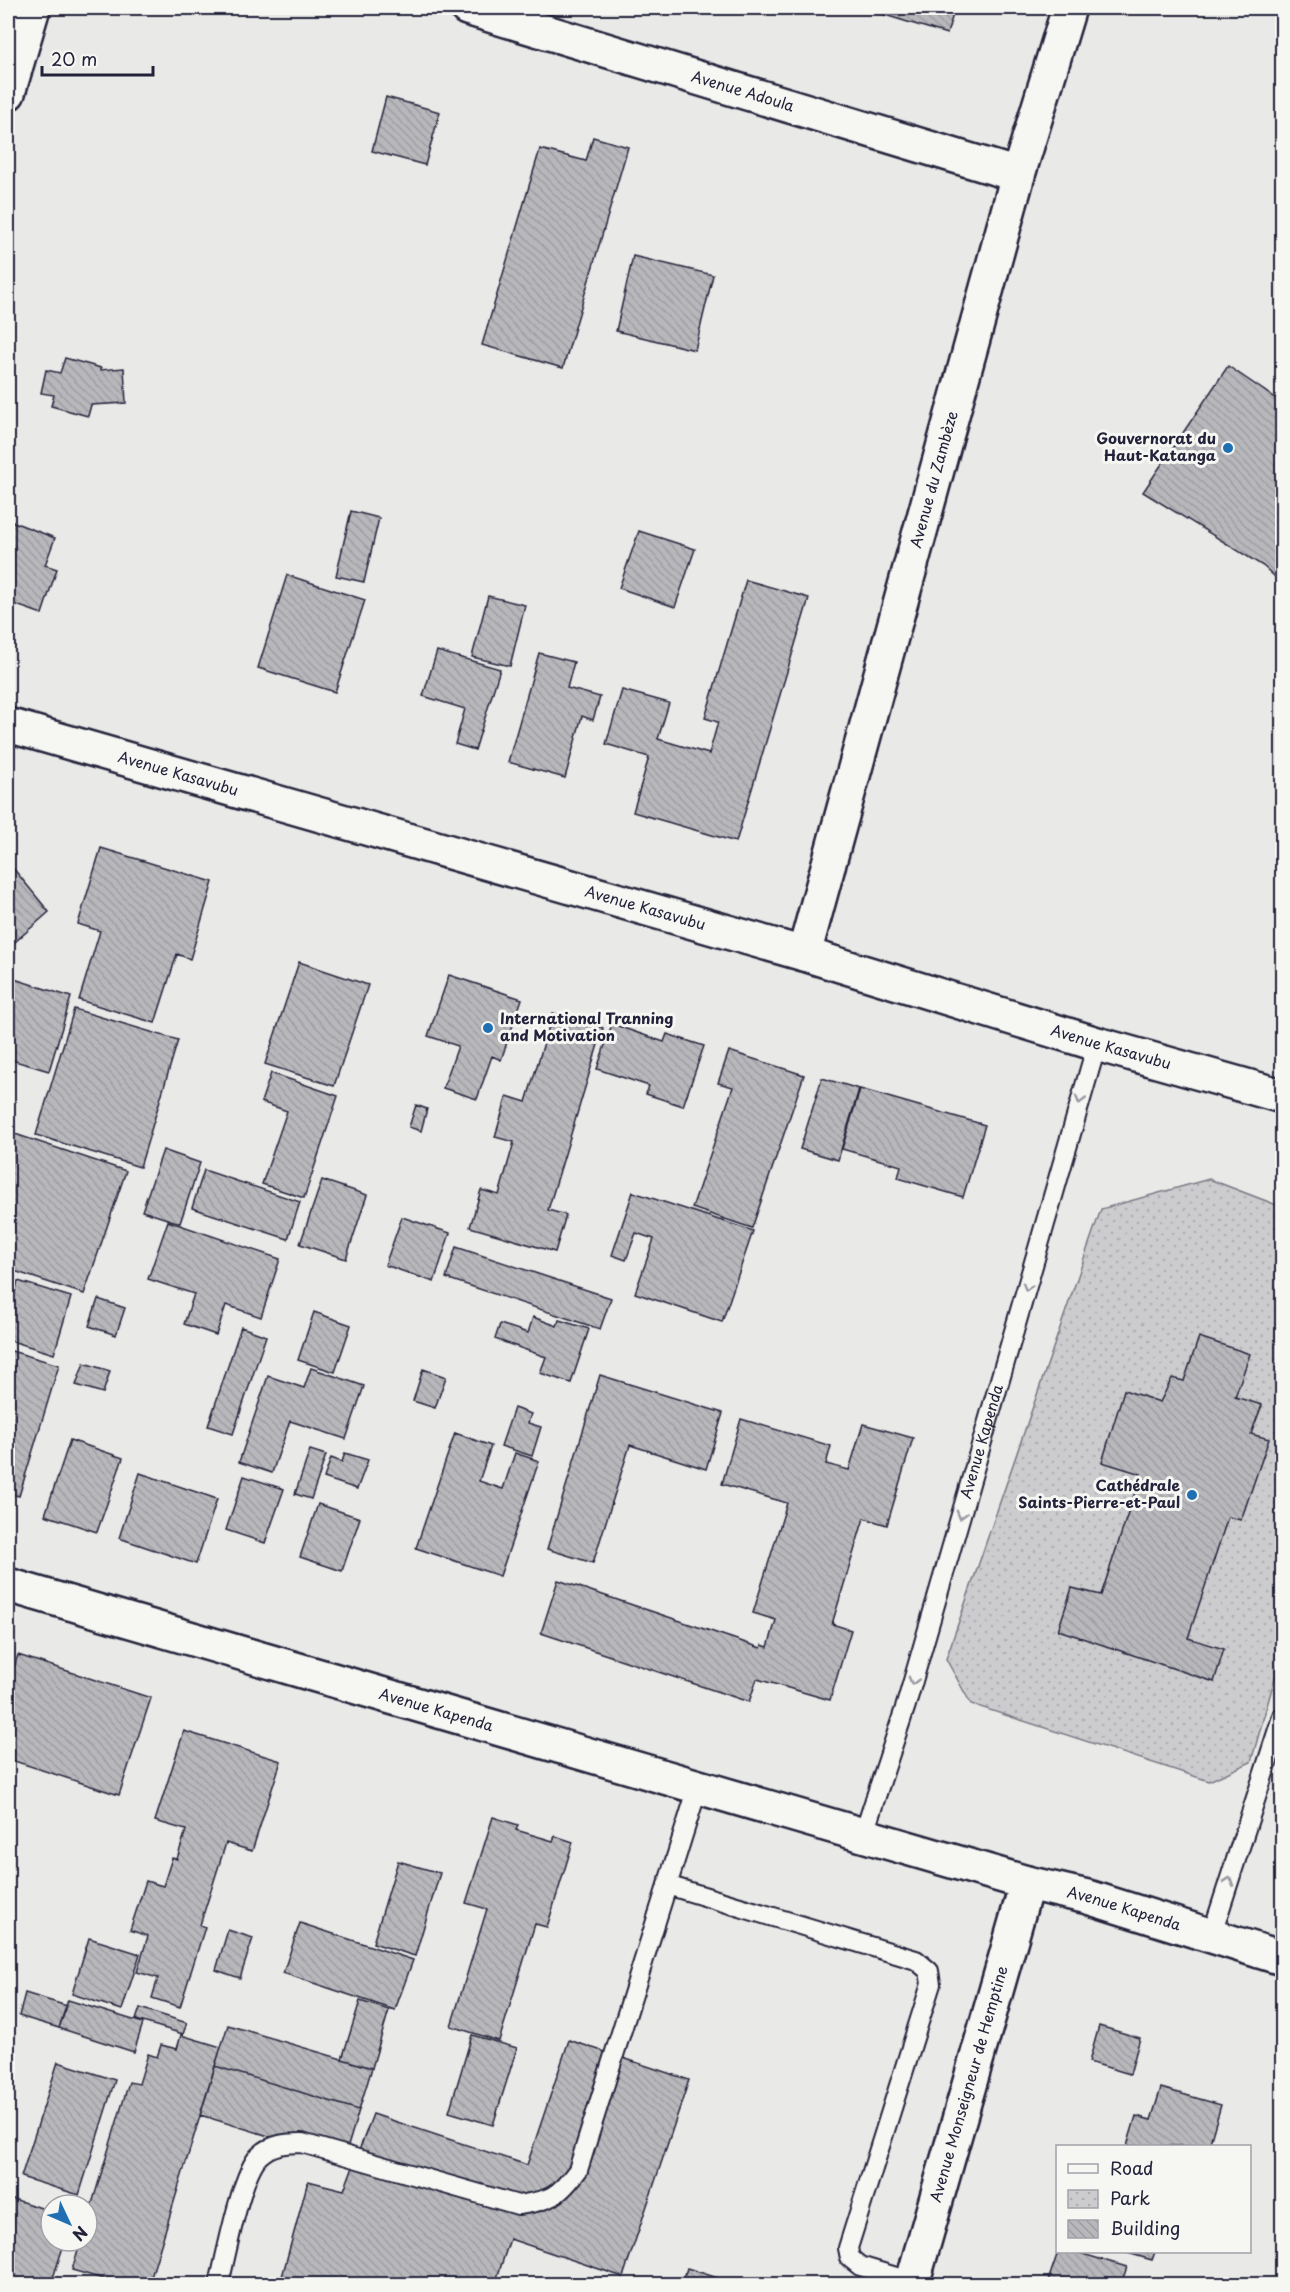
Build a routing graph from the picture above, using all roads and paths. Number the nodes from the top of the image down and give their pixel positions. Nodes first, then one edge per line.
1 (33, 8) edge
2 (467, 8) edge
3 (1069, 8) edge
4 (8, 93) edge
5 (1018, 175) junction
6 (8, 725) edge
7 (804, 954) junction
8 (1097, 1044) junction
9 (1282, 1095) edge
10 (8, 1585) edge
11 (1282, 1717) edge
12 (698, 1787) junction
13 (863, 1836) junction
14 (1027, 1883) junction
15 (667, 1885) junction
16 (1210, 1937) junction
17 (1282, 1958) edge
18 (912, 2283) edge
19 (219, 2284) edge

1 - 4 main road
2 - 5 main road, Avenue Adoula
3 - 5 main road, Avenue du Zambèze
5 - 7 main road, Avenue du Zambèze
6 - 7 main road, Avenue Kasavubu
7 - 8 main road, Avenue Kasavubu
8 - 9 main road, Avenue Kasavubu
8 -> 13 lane, Avenue Kapenda
10 - 12 main road, Avenue Kapenda
16 -> 11 lane
12 - 13 main road, Avenue Kapenda
12 - 15 lane
13 - 14 main road, Avenue Kapenda
14 - 16 main road, Avenue Kapenda
14 - 18 main road, Avenue Monseigneur de Hemptine
15 - 18 lane
15 - 19 lane
16 - 17 main road, Avenue Kapenda

